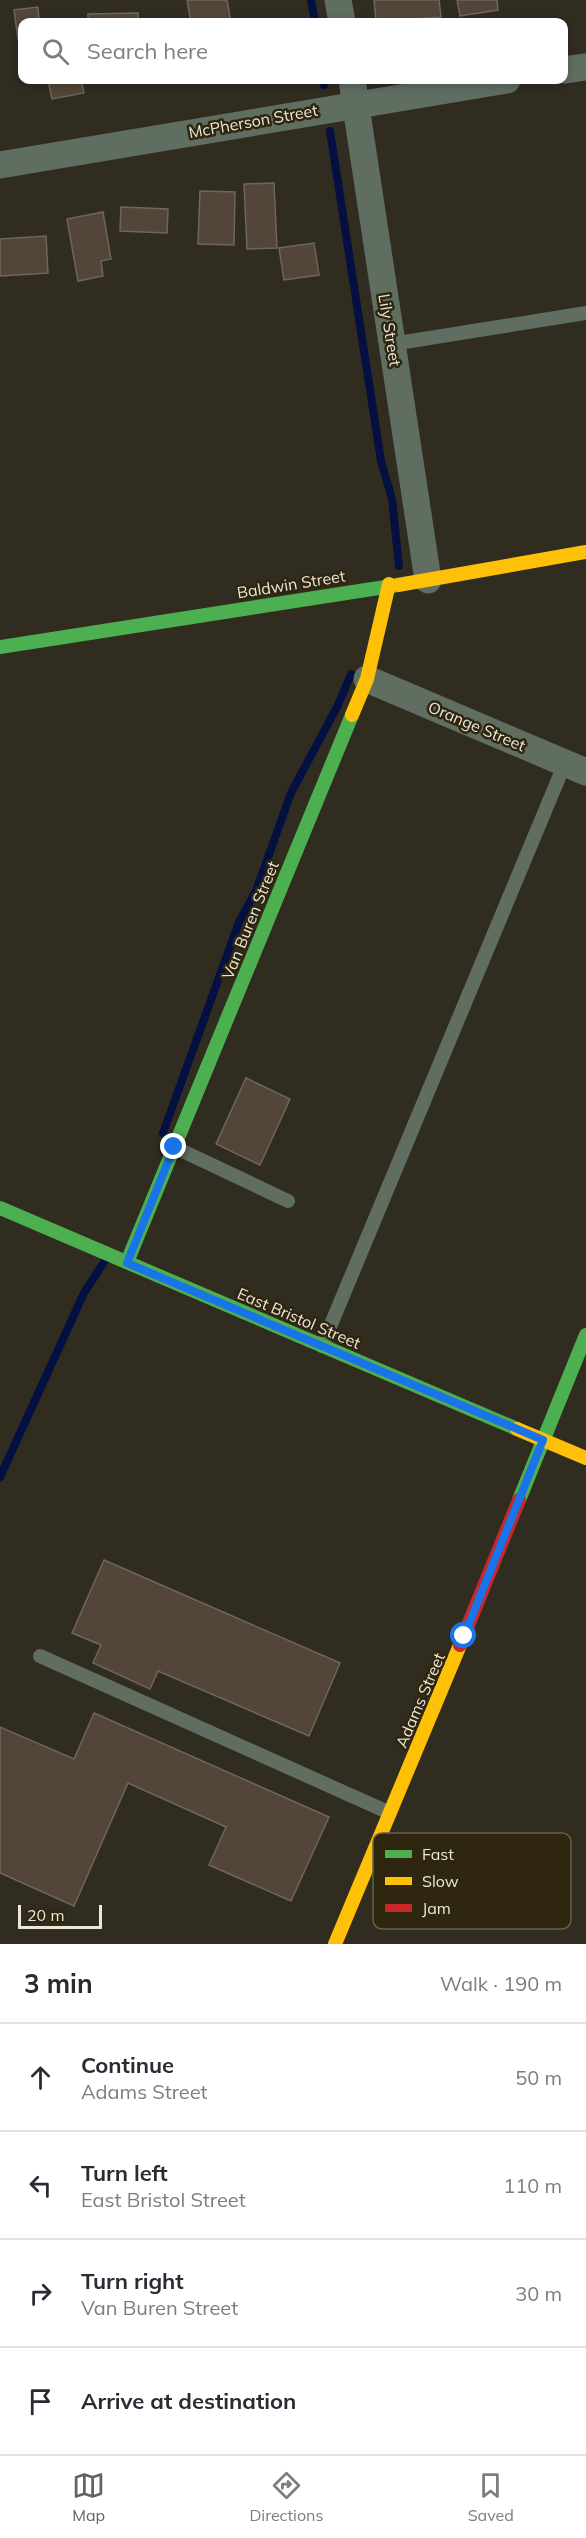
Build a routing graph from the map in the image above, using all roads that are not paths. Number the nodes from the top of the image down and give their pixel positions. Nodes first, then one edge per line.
1 (338, 0) edge
2 (341, 18) edge
3 (586, 67) edge
4 (568, 69) edge
5 (451, 84) edge
6 (354, 91) edge
7 (0, 165) edge
8 (586, 313) edge
9 (392, 344) junction
10 (586, 552) edge
11 (428, 580) junction
12 (389, 585) junction
13 (0, 647) edge
14 (367, 679) junction
15 (576, 768) edge
16 (174, 1147) junction
17 (288, 1201) dead end
18 (0, 1208) edge
19 (127, 1263) junction
20 (586, 1335) edge
21 (322, 1346) junction
22 (543, 1440) junction
23 (586, 1458) edge
24 (40, 1656) dead end
25 (390, 1813) junction
26 (382, 1833) edge
27 (373, 1853) edge
28 (335, 1944) edge

1 - 2 street
3 - 4 street
5 - 6 street, McPherson Street
6 - 7 street, McPherson Street
6 - 9 street, Lily Street
8 - 9 lane
9 - 11 street, Lily Street
10 - 11 street, Baldwin Street
11 - 12 street, Baldwin Street
12 - 13 street, Baldwin Street
12 - 14 street, Van Buren Street
14 - 15 street, Orange Street
14 - 16 street, Van Buren Street
15 - 21 lane
16 - 17 lane
16 - 19 street, Van Buren Street
18 - 19 street, East Bristol Street
19 - 21 street, East Bristol Street
20 - 22 street, Adams Street
21 - 22 street, East Bristol Street
22 - 23 street, East Bristol Street
22 - 25 street, Adams Street
24 - 25 lane
25 - 26 street, Adams Street
27 - 28 street, Adams Street

